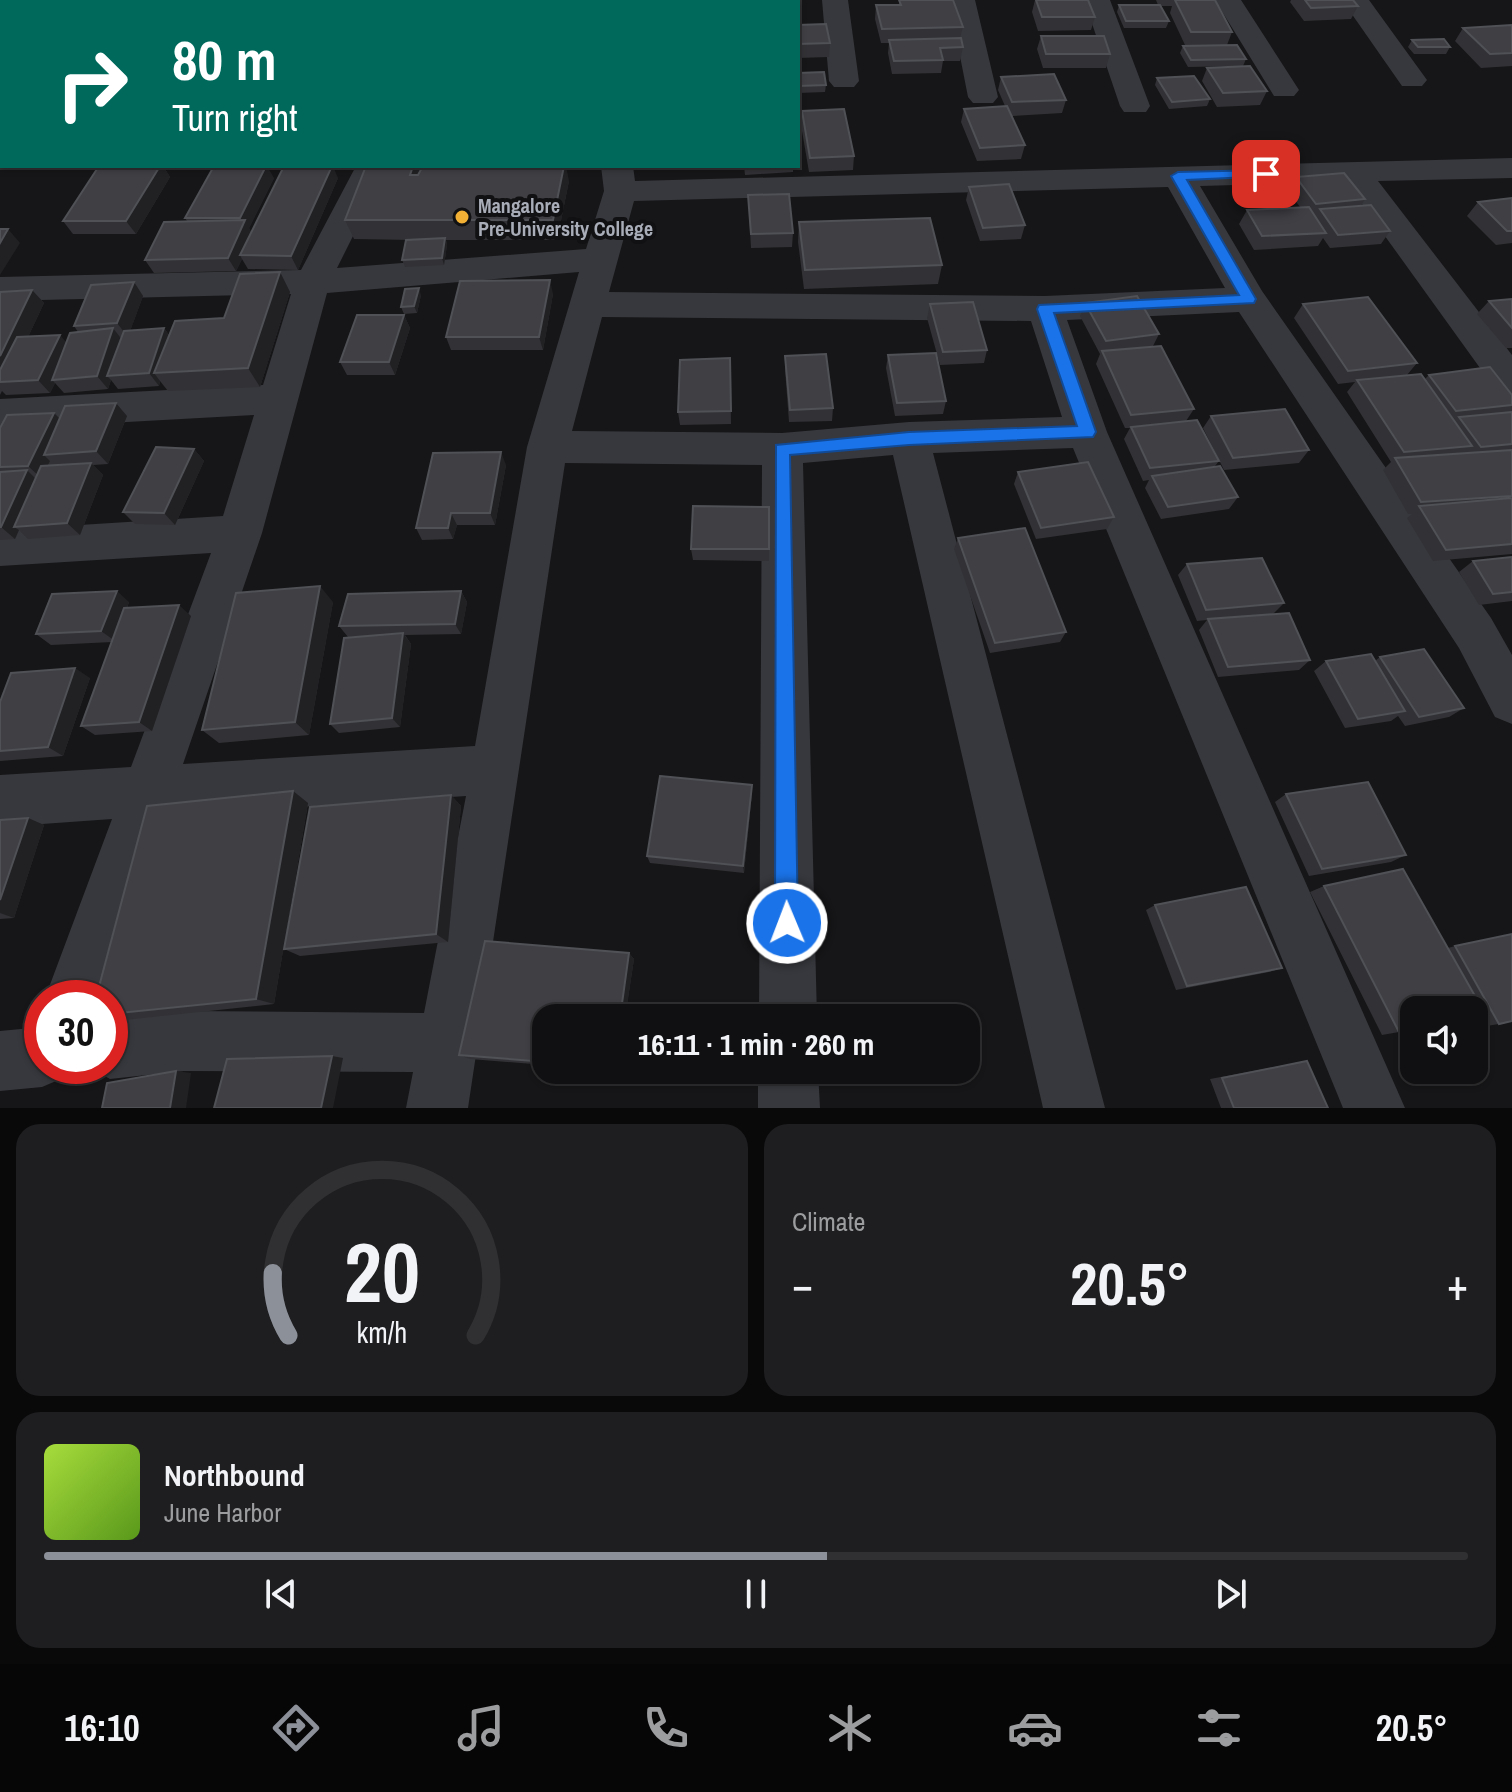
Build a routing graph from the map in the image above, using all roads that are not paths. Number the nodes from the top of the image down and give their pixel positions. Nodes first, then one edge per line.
1 (835, 0) edge
2 (962, 0) edge
3 (1097, 0) edge
4 (1228, 0) edge
5 (1355, 0) edge
6 (1412, 80) dead end
7 (844, 81) dead end
8 (1284, 90) dead end
9 (983, 97) dead end
10 (1135, 106) dead end
11 (371, 168) edge
12 (1354, 171) junction
13 (1506, 175) edge
14 (1178, 176) junction
15 (618, 179) edge
16 (601, 259) junction
17 (312, 282) junction
18 (0, 289) edge
19 (1249, 299) junction
20 (590, 304) junction
21 (1045, 309) junction
22 (1512, 383) edge
23 (277, 399) junction
24 (0, 414) edge
25 (1087, 432) junction
26 (909, 438) junction
27 (547, 447) junction
28 (782, 449) junction
29 (240, 533) junction
30 (0, 548) edge
31 (1494, 632) edge
32 (1512, 701) edge
33 (496, 769) junction
34 (147, 793) junction
35 (0, 801) edge
36 (80, 980) edge
37 (788, 1004) edge
38 (446, 1043) junction
39 (128, 1047) edge
40 (24, 1059) edge
41 (0, 1061) edge
42 (788, 1084) edge
43 (437, 1108) edge
44 (789, 1108) edge
45 (1074, 1108) edge
46 (1374, 1108) edge

1 - 7 street
2 - 9 street
3 - 10 street
4 - 8 street
5 - 6 street
11 - 17 street
12 - 13 street
12 - 14 street
12 - 22 street
14 - 15 street
14 - 19 street
15 - 16 street
16 - 17 street
16 - 20 street
17 - 18 street
17 - 23 street
19 - 21 street
19 - 31 street
20 - 21 street
20 - 27 street
21 - 25 street
23 - 24 street
23 - 29 street
25 - 26 street
25 - 46 street
26 - 28 street
26 - 45 street
27 - 28 street
27 - 33 street
28 - 37 street
29 - 30 street
29 - 34 street
31 - 32 street
33 - 34 street
33 - 38 street
34 - 35 street
34 - 36 street
38 - 39 street
38 - 43 street
40 - 41 street
42 - 44 street

